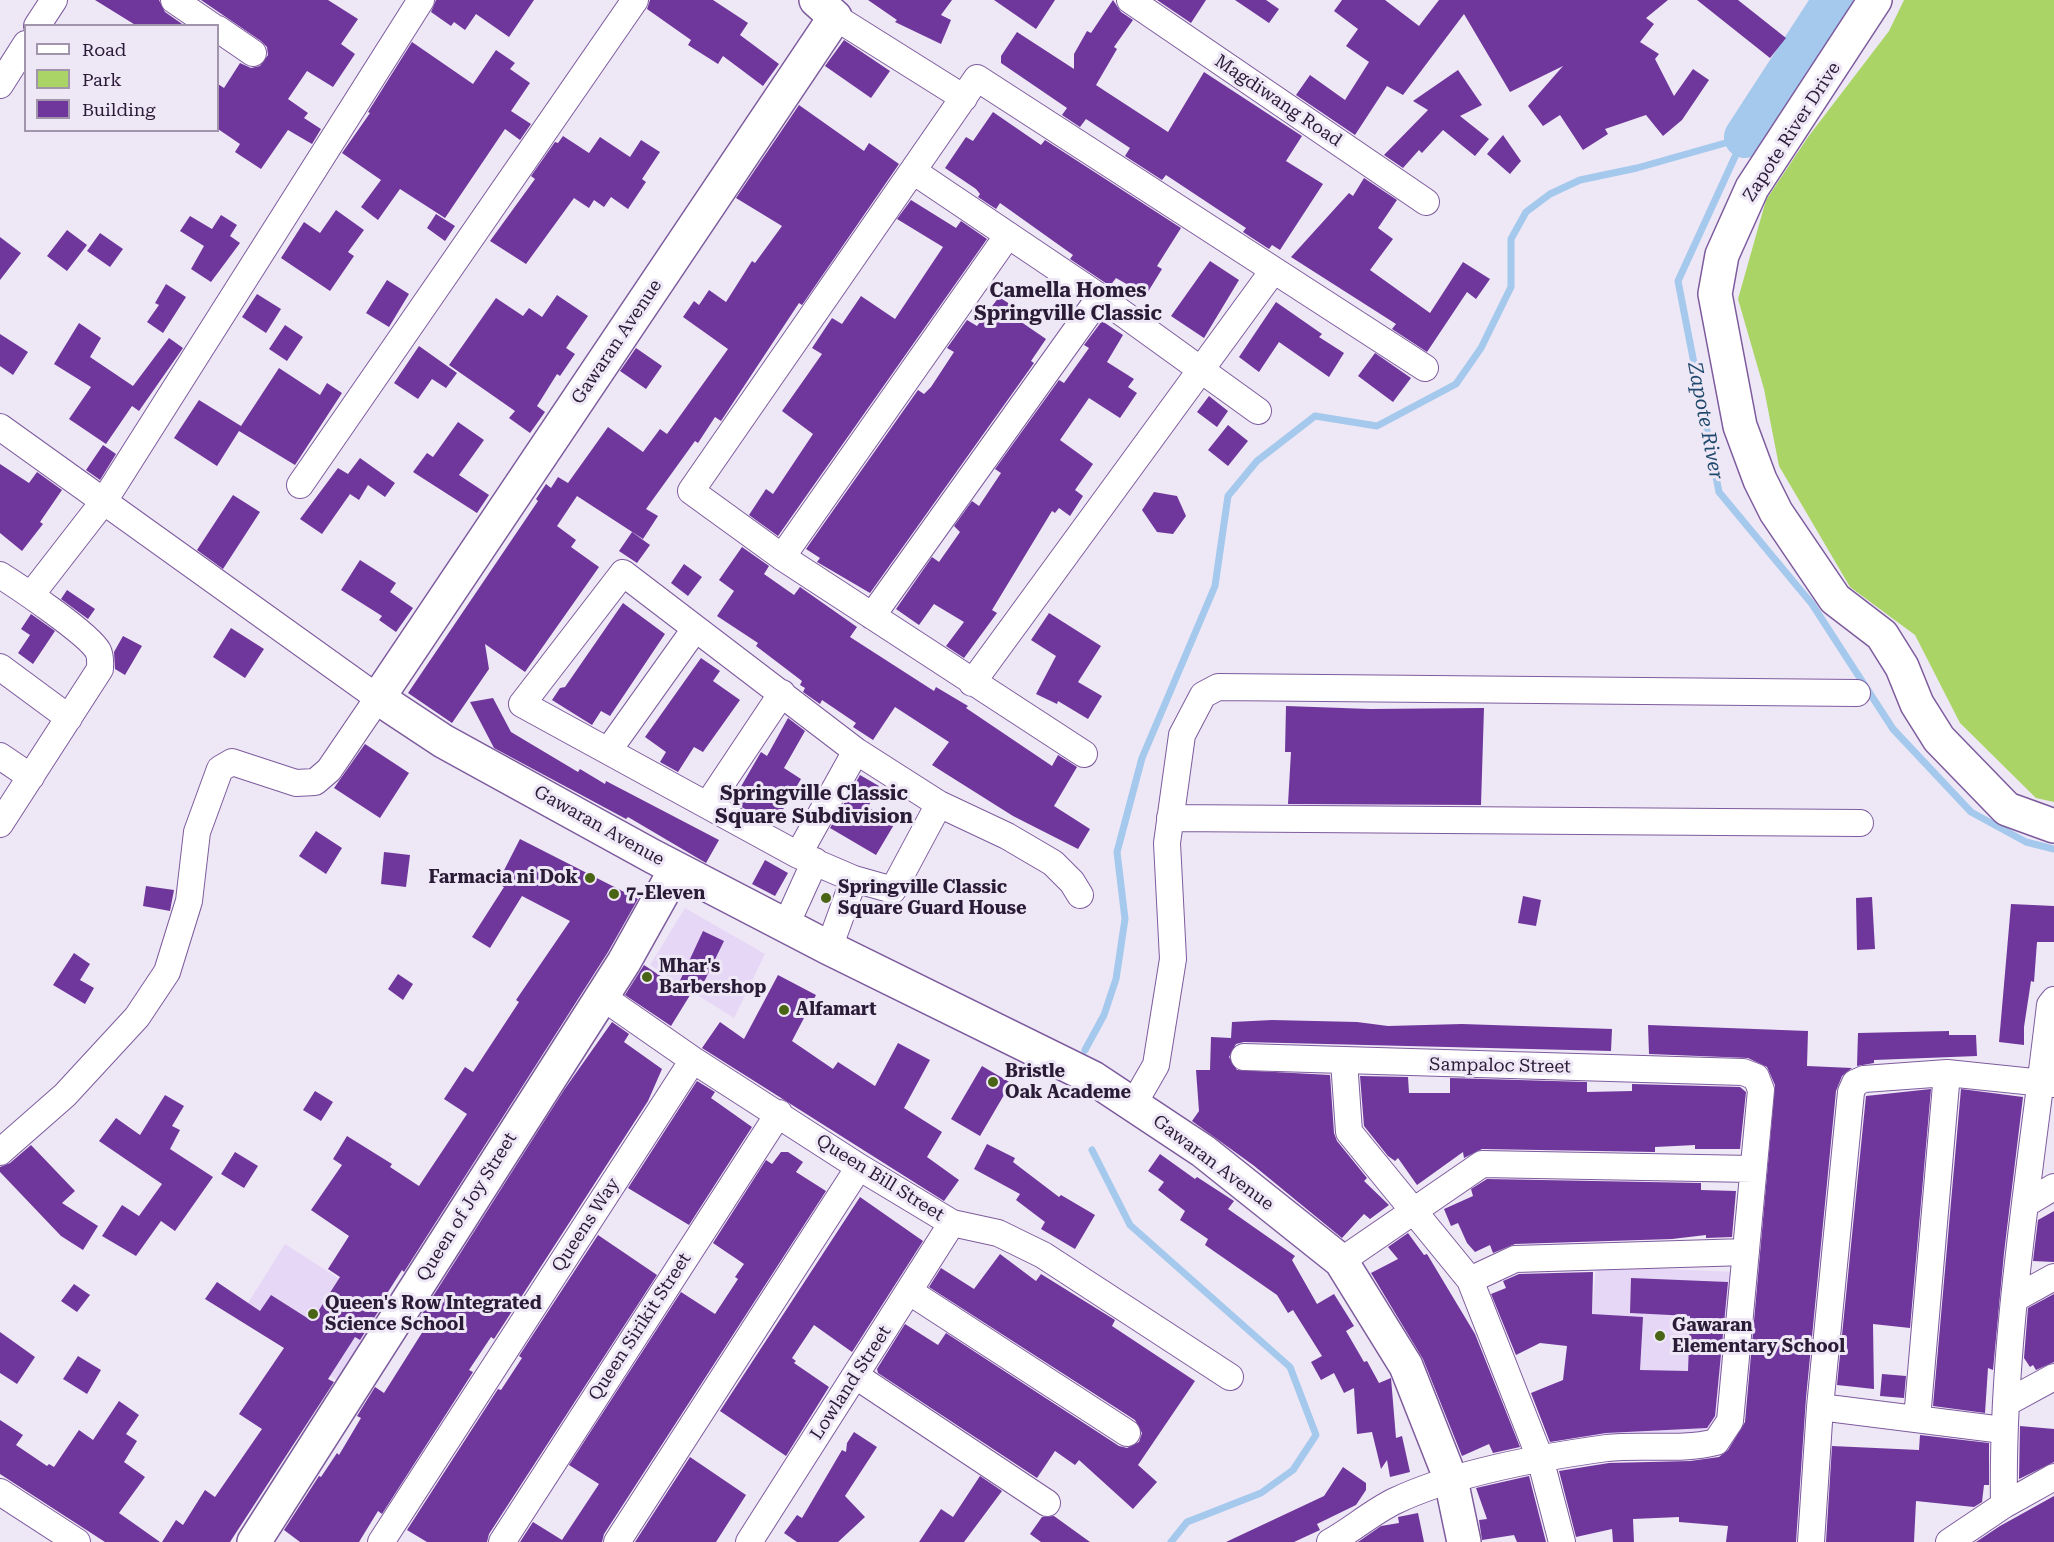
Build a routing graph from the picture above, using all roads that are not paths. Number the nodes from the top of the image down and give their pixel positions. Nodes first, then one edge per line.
1 (174, 0) edge
2 (421, 0) edge
3 (635, 0) edge
4 (1130, 0) edge
5 (1875, 0) edge
6 (826, 8) edge
7 (209, 24) edge
8 (219, 30) edge
9 (24, 47) edge
10 (254, 53) dead end
11 (0, 85) edge
12 (964, 98) junction
13 (913, 171) junction
14 (1426, 202) dead end
15 (1008, 235) junction
16 (1273, 271) junction
17 (1100, 297) junction
18 (1425, 368) dead end
19 (1201, 370) junction
20 (1258, 411) dead end
21 (0, 427) edge
22 (300, 485) dead end
23 (104, 501) junction
24 (782, 557) junction
25 (0, 575) edge
26 (31, 595) junction
27 (872, 616) junction
28 (695, 629) junction
29 (0, 667) edge
30 (972, 683) junction
31 (782, 693) junction
32 (1857, 693) dead end
33 (378, 698) junction
34 (69, 718) junction
35 (608, 751) junction
36 (855, 751) junction
37 (1084, 754) dead end
38 (0, 756) edge
39 (31, 777) junction
40 (708, 804) junction
41 (939, 804) junction
42 (1170, 818) junction
43 (1860, 823) dead end
44 (0, 824) edge
45 (2054, 826) edge
46 (807, 858) junction
47 (676, 868) junction
48 (854, 879) junction
49 (1080, 895) dead end
50 (786, 926) junction
51 (829, 948) junction
52 (601, 996) junction
53 (2054, 1000) edge
54 (1244, 1057) dead end
55 (693, 1060) junction
56 (1344, 1062) junction
57 (1947, 1073) junction
58 (2048, 1083) edge
59 (1133, 1105) junction
60 (779, 1113) junction
61 (0, 1152) edge
62 (859, 1167) junction
63 (1753, 1169) junction
64 (2054, 1187) edge
65 (2027, 1203) junction
66 (1414, 1212) junction
67 (952, 1223) junction
68 (1746, 1252) junction
69 (1341, 1261) junction
70 (2054, 1277) edge
71 (1470, 1280) junction
72 (910, 1292) junction
73 (2014, 1299) junction
74 (856, 1376) junction
75 (1230, 1377) dead end
76 (2054, 1377) edge
77 (2008, 1402) junction
78 (1820, 1407) junction
79 (1917, 1419) junction
80 (2003, 1430) junction
81 (1127, 1433) dead end
82 (1540, 1458) junction
83 (2054, 1478) edge
84 (1450, 1480) junction
85 (0, 1492) edge
86 (1047, 1503) dead end
87 (2004, 1505) junction
88 (1340, 1539) edge
89 (77, 1542) edge
90 (254, 1542) edge
91 (381, 1542) edge
92 (502, 1542) edge
93 (617, 1542) edge
94 (749, 1542) edge
95 (1464, 1542) edge
96 (1562, 1542) edge
97 (1810, 1542) edge
98 (1949, 1542) edge

1 - 7 street
2 - 23 street
3 - 22 street
4 - 14 street, Magdiwang Road
5 - 45 street, Zapote River Drive
6 - 12 street
6 - 33 street, Gawaran Avenue
8 - 10 street
9 - 11 street
12 - 13 street
12 - 16 street
13 - 15 street
13 - 24 street
15 - 17 street
15 - 24 street
16 - 18 street
16 - 19 street
17 - 19 street
17 - 27 street
19 - 20 street
19 - 30 street
21 - 23 street
23 - 26 street
23 - 33 street
24 - 27 street
25 - 26 street
26 - 34 street
27 - 30 street
28 - 31 street
28 - 35 street
28 - 35 street
29 - 34 street
30 - 37 street
31 - 36 street
31 - 40 street
32 - 42 street
33 - 47 street, Gawaran Avenue
33 - 61 street
34 - 39 street
35 - 40 street
36 - 41 street
36 - 46 street
38 - 39 street
39 - 44 street
40 - 46 street
41 - 48 street
41 - 49 street
42 - 43 street
42 - 59 street
46 - 48 street
46 - 50 street
47 - 50 street, Gawaran Avenue
47 - 52 street, Queen of Joy Street
48 - 51 street
50 - 51 street, Gawaran Avenue
51 - 59 street, Gawaran Avenue
52 - 55 street, Queen Bill Street
52 - 90 street, Queen of Joy Street
53 - 58 street
54 - 56 street, Sampaloc Street
55 - 60 street, Queen Bill Street
55 - 91 street, Queens Way
56 - 63 street, Sampaloc Street
56 - 66 street
57 - 58 street
57 - 78 street
57 - 79 street
58 - 65 street
59 - 69 street, Gawaran Avenue
60 - 62 street, Queen Bill Street
60 - 92 street, Queen Sirikit Street
62 - 67 street, Queen Bill Street
62 - 93 street
63 - 66 street
63 - 68 street
64 - 65 street
65 - 73 street
66 - 69 street
66 - 71 street
67 - 72 street, Lowland Street
67 - 75 street, Queen Bill Street
68 - 71 street
68 - 82 street
69 - 84 street, Gawaran Avenue
70 - 73 street
71 - 82 street
72 - 74 street, Lowland Street
72 - 81 street
73 - 77 street
74 - 86 street
74 - 94 street, Lowland Street
76 - 77 street
77 - 80 street
78 - 79 street
78 - 97 street
79 - 80 street
80 - 87 street
82 - 84 street
82 - 96 street
83 - 87 street
84 - 88 street
84 - 95 street, Gawaran Avenue
85 - 89 street
87 - 98 street

